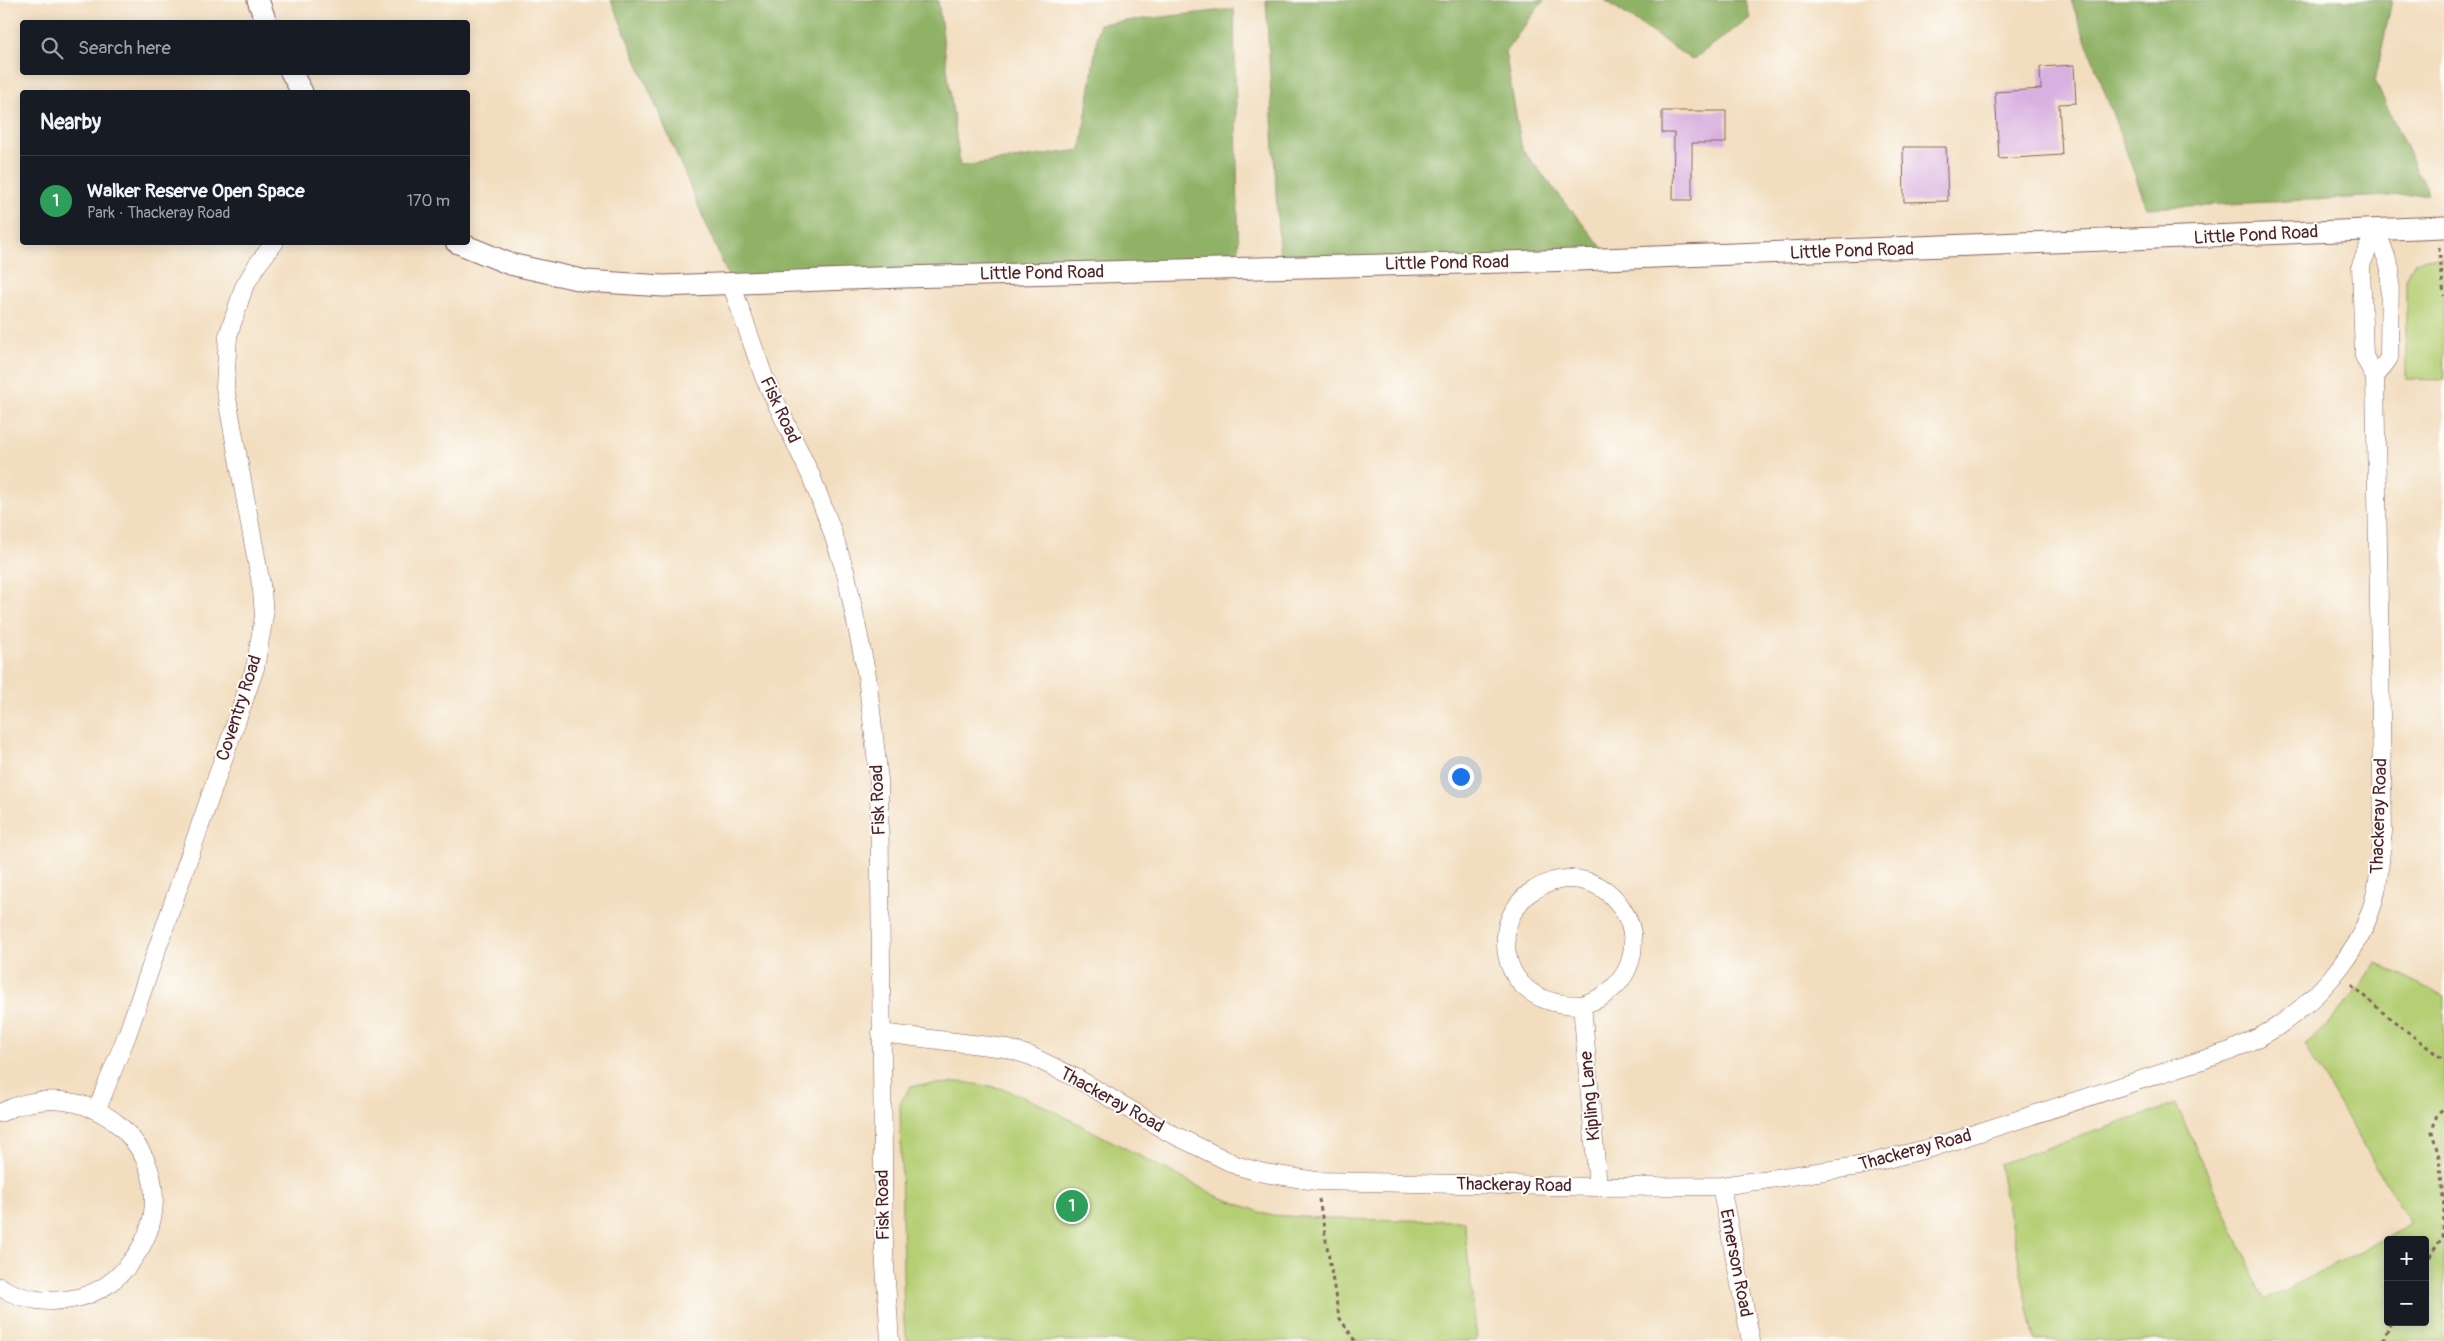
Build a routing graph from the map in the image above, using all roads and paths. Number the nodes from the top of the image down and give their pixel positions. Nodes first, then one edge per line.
1 (258, 0) edge
2 (265, 20) edge
3 (294, 75) edge
4 (301, 90) edge
5 (2440, 227) edge
6 (2376, 229) junction
7 (273, 245) edge
8 (463, 245) edge
9 (732, 283) junction
10 (2444, 296) edge
11 (2375, 377) junction
12 (2337, 973) junction
13 (1582, 1005) junction
14 (881, 1033) junction
15 (2444, 1060) edge
16 (2444, 1108) edge
17 (97, 1109) junction
18 (0, 1113) edge
19 (1316, 1181) junction
20 (1721, 1186) junction
21 (1598, 1187) junction
22 (2429, 1258) edge
23 (0, 1286) edge
24 (2389, 1326) edge
25 (890, 1341) edge
26 (1355, 1341) edge
27 (1751, 1341) edge
28 (2383, 1341) edge

1 - 2 street
3 - 4 street
5 - 6 street, Little Pond Road
5 - 10 path
6 - 9 street, Little Pond Road
6 - 11 street, Thackeray Road
6 - 11 street
7 - 17 street, Coventry Road
8 - 9 street, Little Pond Road
9 - 14 street, Fisk Road
11 - 12 street, Thackeray Road
12 - 15 path
12 - 20 street, Thackeray Road
13 - 13 street
13 - 21 street, Kipling Lane
14 - 19 street, Thackeray Road
14 - 25 street, Fisk Road
16 - 22 path
17 - 18 street
17 - 23 street
19 - 21 street, Thackeray Road
19 - 26 path
20 - 21 street, Thackeray Road
20 - 27 street, Emerson Road
24 - 28 path

